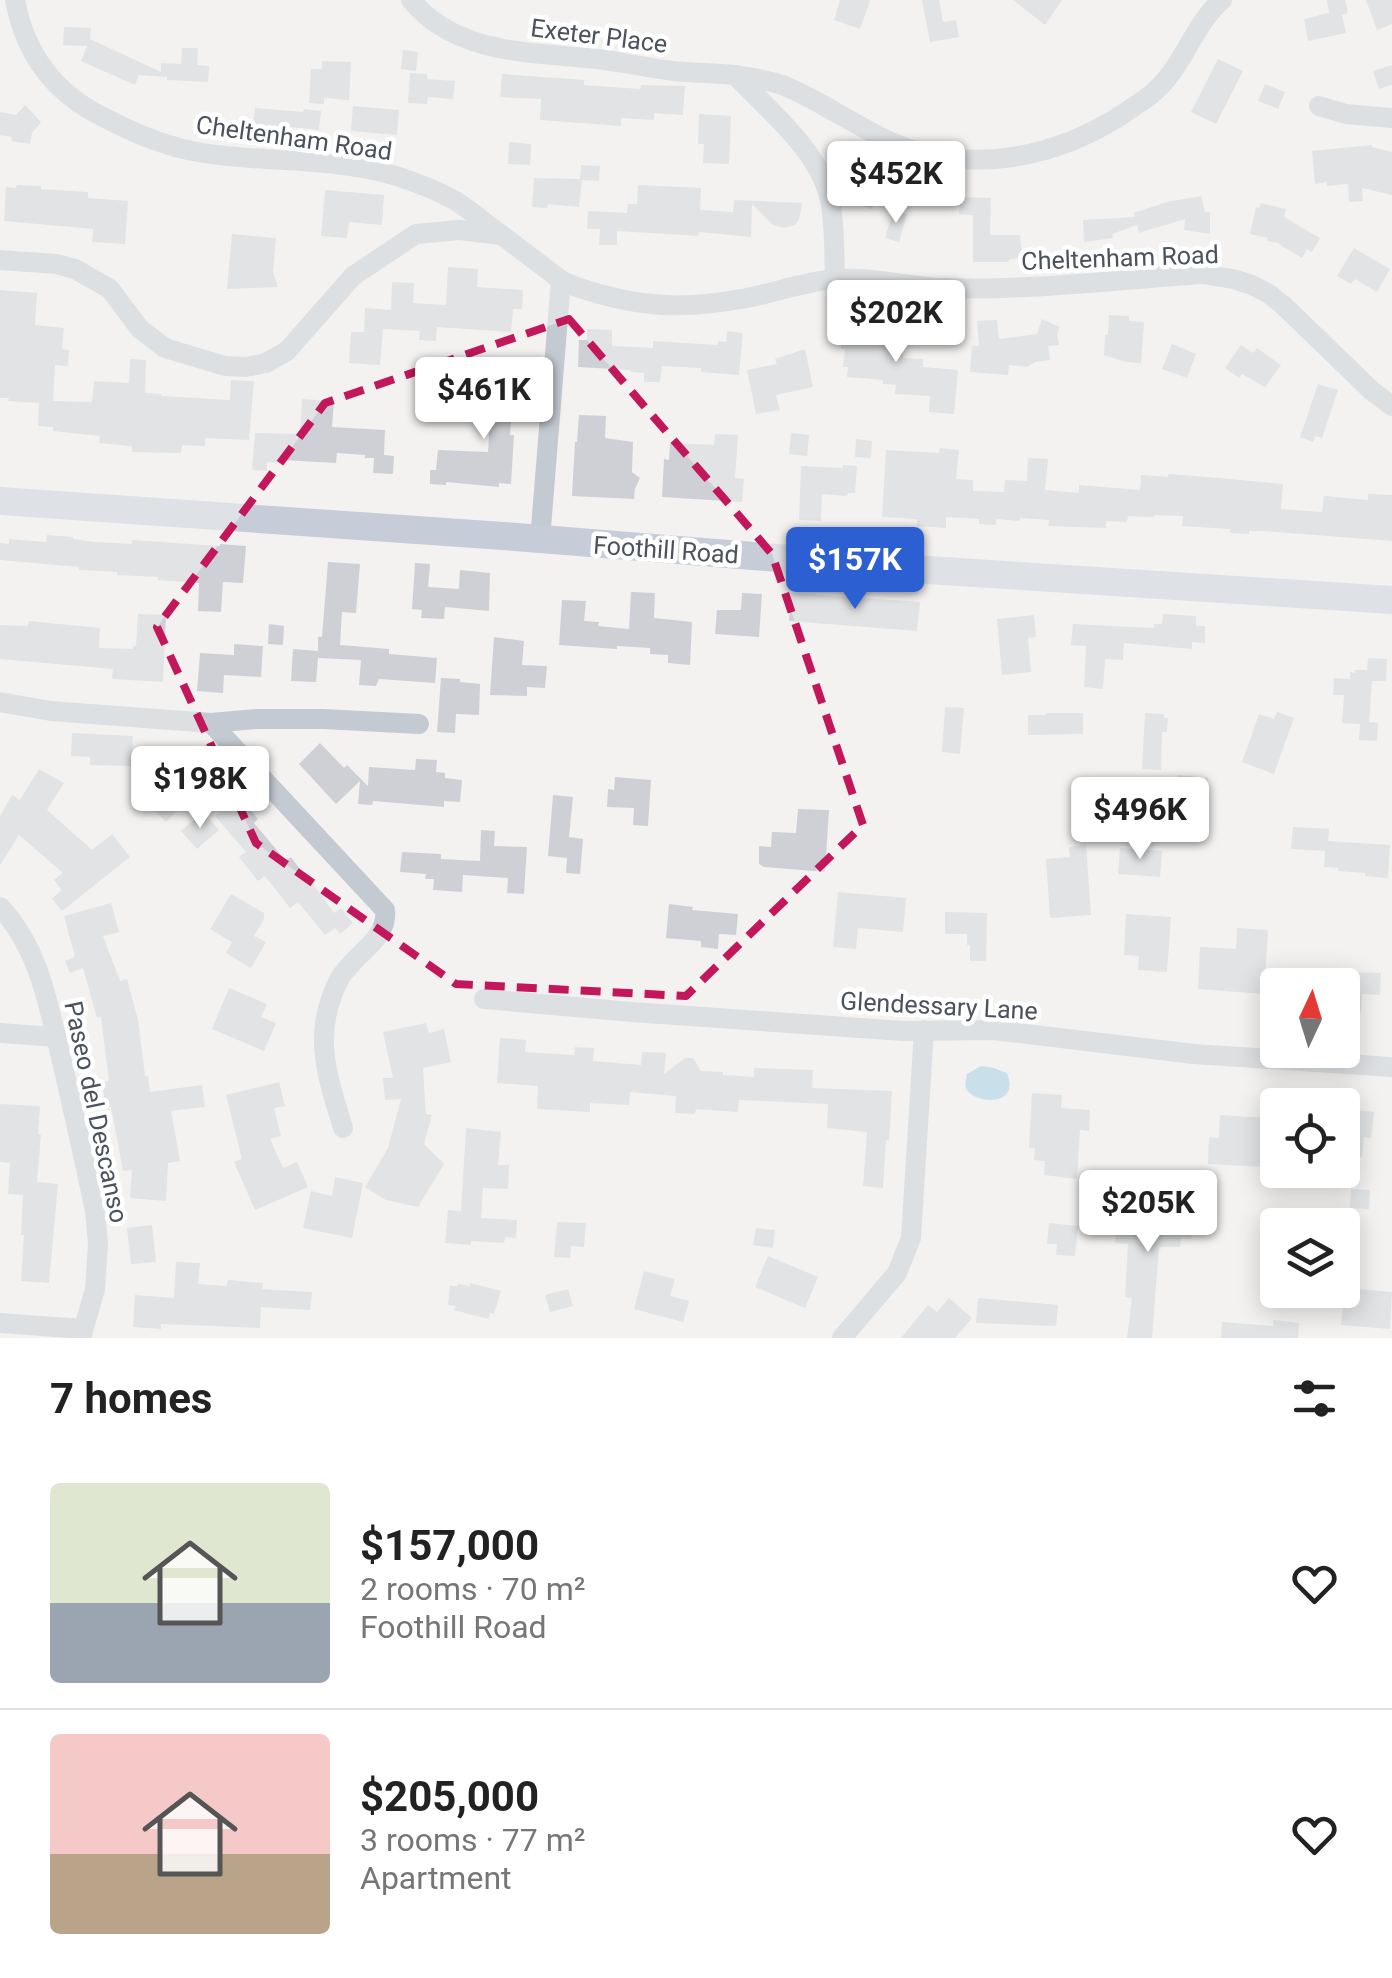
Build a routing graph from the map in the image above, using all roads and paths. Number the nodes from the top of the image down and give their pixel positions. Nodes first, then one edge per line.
1 (16, 0) edge
2 (411, 0) edge
3 (1222, 0) edge
4 (735, 75) junction
5 (1319, 106) dead end
6 (1392, 118) edge
7 (502, 236) junction
8 (0, 260) edge
9 (835, 279) junction
10 (561, 280) junction
11 (1392, 406) edge
12 (0, 501) edge
13 (540, 540) junction
14 (1392, 600) edge
15 (0, 702) edge
16 (210, 723) junction
17 (419, 724) dead end
18 (0, 907) edge
19 (484, 999) dead end
20 (924, 1030) junction
21 (0, 1033) edge
22 (56, 1038) junction
23 (1392, 1067) edge
24 (343, 1128) dead end
25 (0, 1323) edge
26 (82, 1334) edge
27 (842, 1338) edge

1 - 7 street, Cheltenham Road
2 - 4 street, Exeter Place
3 - 4 street, Exeter Place
4 - 9 street
5 - 6 street
7 - 8 street
7 - 10 street, Cheltenham Road
9 - 10 street, Cheltenham Road
9 - 11 street, Cheltenham Road
10 - 13 street
12 - 13 main road, Foothill Road
13 - 14 main road, Foothill Road
15 - 16 street
16 - 17 street
16 - 24 street
18 - 22 street, Paseo del Descanso
19 - 20 street, Glendessary Lane
20 - 23 street, Glendessary Lane
20 - 27 street
21 - 22 street
22 - 26 street, Paseo del Descanso
25 - 26 street

